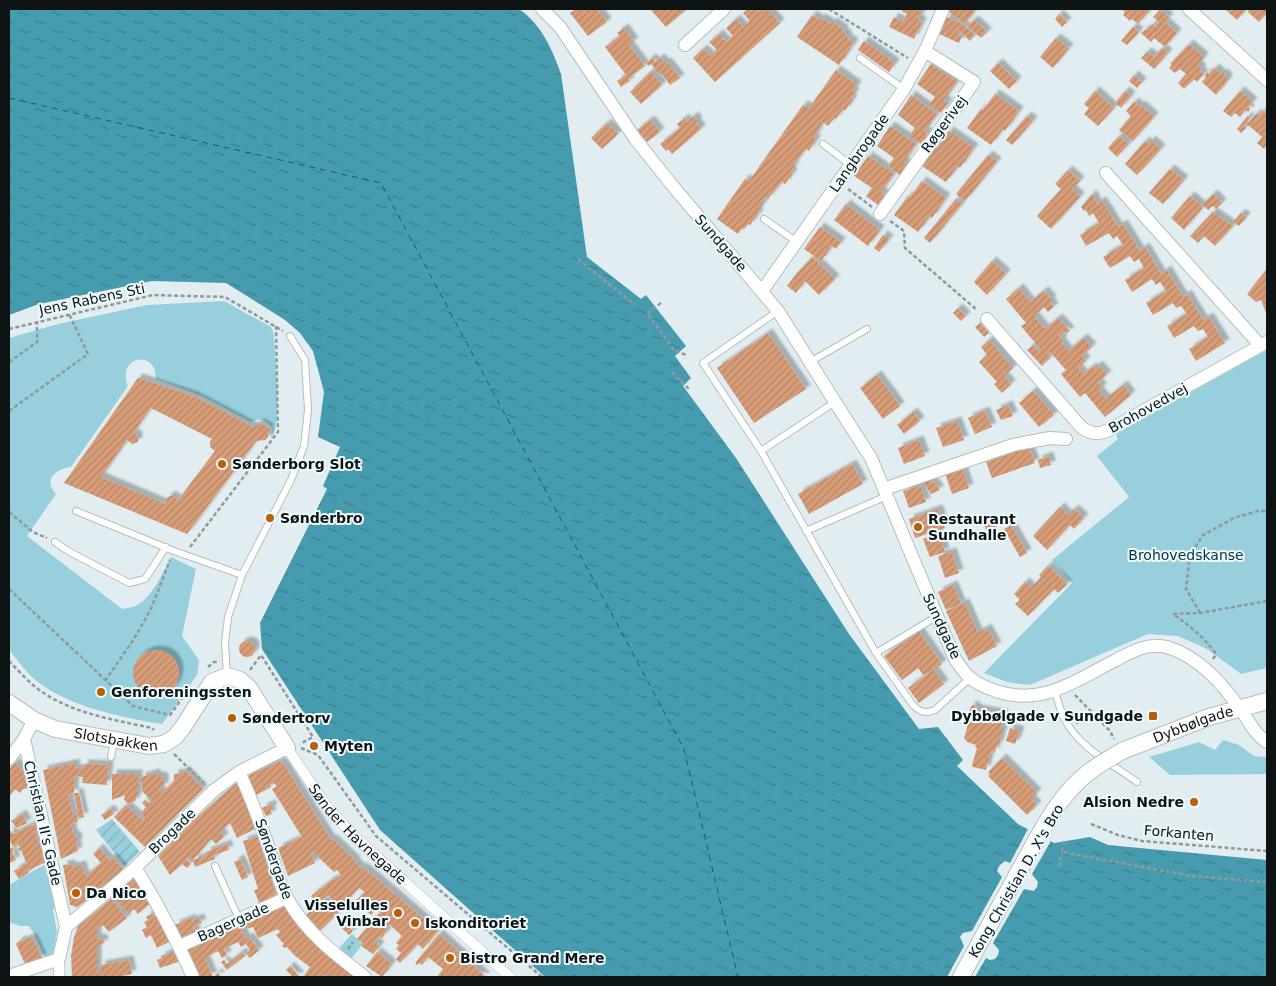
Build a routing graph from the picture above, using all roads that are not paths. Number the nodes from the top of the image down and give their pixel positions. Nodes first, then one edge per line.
1 (542, 9) edge
2 (724, 9) edge
3 (943, 9) edge
4 (1189, 9) edge
5 (685, 45) dead end
6 (925, 51) junction
7 (860, 58) dead end
8 (1267, 80) edge
9 (904, 89) junction
10 (823, 144) dead end
11 (851, 165) junction
12 (1106, 173) dead end
13 (880, 214) road end
14 (764, 219) dead end
15 (797, 242) junction
16 (762, 291) junction
17 (778, 311) junction
18 (987, 319) road end
19 (867, 329) dead end
20 (290, 336) road end
21 (1264, 344) edge
22 (810, 362) junction
23 (836, 402) junction
24 (1066, 439) dead end
25 (761, 451) junction
26 (886, 492) junction
27 (76, 511) dead end
28 (806, 531) junction
29 (55, 542) road end
30 (166, 547) junction
31 (242, 575) junction
32 (936, 617) junction
33 (876, 654) junction
34 (227, 676) junction
35 (970, 678) junction
36 (1055, 692) junction
37 (1267, 701) edge
38 (9, 703) edge
39 (1240, 708) junction
40 (34, 720) junction
41 (24, 739) junction
42 (114, 740) junction
43 (1267, 742) edge
44 (291, 747) junction
45 (1122, 751) joint
46 (111, 757) dead end
47 (9, 759) edge
48 (239, 772) junction
49 (1137, 782) dead end
50 (215, 866) dead end
51 (134, 868) junction
52 (286, 898) junction
53 (239, 919) junction
54 (66, 927) junction
55 (180, 946) junction
56 (59, 960) junction
57 (9, 976) edge
58 (59, 977) edge
59 (193, 977) edge
60 (365, 977) edge
61 (510, 977) edge
62 (961, 977) edge

1 - 16 street, Sundgade
2 - 5 street
3 - 6 street, Langbrogade
4 - 8 street
6 - 9 street, Langbrogade
6 - 13 street, Røgerivej
7 - 9 lane
9 - 11 street, Langbrogade
10 - 11 lane
11 - 15 street, Langbrogade
12 - 21 street, Brohovedvej
14 - 15 lane
15 - 16 street, Langbrogade
16 - 17 street, Sundgade
17 - 22 street, Sundgade
17 - 25 lane
18 - 21 street, Brohovedvej
19 - 22 lane
20 - 31 lane
22 - 23 street, Sundgade
23 - 25 lane
23 - 26 street, Sundgade
24 - 26 street
25 - 28 lane
26 - 28 lane
26 - 32 street, Sundgade
27 - 30 lane
28 - 33 lane
29 - 30 lane
30 - 31 lane
31 - 34 lane
32 - 33 lane
32 - 35 street, Sundgade
33 - 35 lane
34 - 42 street, Slotsbakken
34 - 44 street, Sønder Havnegade
35 - 36 street, Sundgade
36 - 39 street, Sundgade
36 - 49 lane
37 - 39 street, Dybbølgade
38 - 40 street, Slotsbakken
39 - 43 street, Sundgade
39 - 45 street, Dybbølgade
40 - 41 street
40 - 42 street, Slotsbakken
41 - 47 street
41 - 54 street, Christian II's Gade
42 - 46 lane
44 - 48 street, Brogade
44 - 61 street, Sønder Havnegade
45 - 62 street, Kong Christian D. X's Bro, bridge
48 - 51 street, Brogade
48 - 52 street, Søndergade
50 - 53 lane
51 - 54 street, Brogade
51 - 55 street
52 - 53 street, Bagergade
52 - 60 street, Søndergade
53 - 55 street, Bagergade
54 - 56 street
55 - 59 street
56 - 57 street
56 - 58 street

